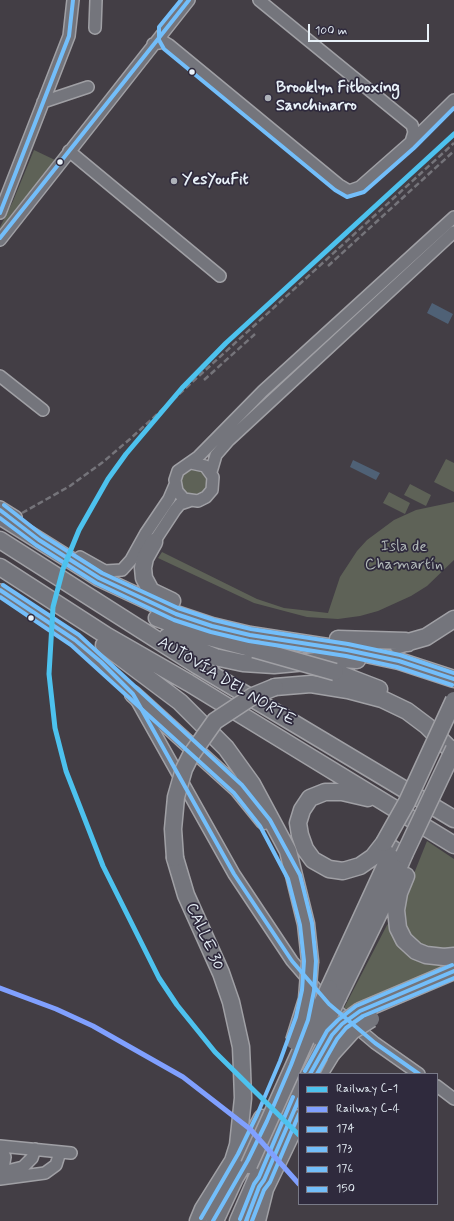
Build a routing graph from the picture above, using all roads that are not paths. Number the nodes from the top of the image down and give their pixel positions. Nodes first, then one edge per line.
1 (73, 0) edge
2 (96, 0) edge
3 (189, 0) edge
4 (259, 0) edge
5 (96, 28) dead end
6 (165, 29) junction
7 (153, 44) junction
8 (169, 45) junction
9 (88, 87) dead end
10 (454, 100) edge
11 (43, 102) junction
12 (410, 143) junction
13 (69, 151) junction
14 (0, 214) edge
15 (454, 216) edge
16 (454, 232) edge
17 (1, 238) edge
18 (406, 269) junction
19 (220, 276) dead end
20 (337, 332) junction
21 (0, 376) edge
22 (263, 391) junction
23 (271, 400) junction
24 (43, 410) dead end
25 (191, 463) junction
26 (211, 472) junction
27 (175, 485) junction
28 (189, 501) junction
29 (0, 508) edge
30 (0, 516) edge
31 (0, 523) edge
32 (0, 540) edge
33 (39, 540) junction
34 (154, 542) joint
35 (0, 567) edge
36 (0, 590) edge
37 (92, 599) junction
38 (69, 613) junction
39 (454, 620) edge
40 (297, 642) junction
41 (408, 643) junction
42 (451, 678) edge
43 (133, 694) junction
44 (454, 700) edge
45 (408, 712) junction
46 (454, 712) edge
47 (454, 749) edge
48 (454, 753) edge
49 (454, 760) edge
50 (377, 799) junction
51 (454, 819) edge
52 (434, 832) junction
53 (454, 845) edge
54 (454, 850) edge
55 (399, 851) junction
56 (294, 877) junction
57 (454, 956) edge
58 (454, 971) edge
59 (454, 982) edge
60 (334, 993) junction
61 (365, 1015) junction
62 (318, 1044) junction
63 (303, 1073) edge
64 (306, 1073) edge
65 (311, 1073) edge
66 (315, 1073) edge
67 (320, 1073) edge
68 (418, 1073) edge
69 (298, 1083) edge
70 (440, 1088) edge
71 (298, 1092) edge
72 (454, 1093) edge
73 (454, 1099) edge
74 (298, 1101) edge
75 (298, 1111) edge
76 (298, 1119) edge
77 (0, 1146) edge
78 (0, 1149) edge
79 (35, 1149) junction
80 (253, 1170) junction
81 (0, 1171) edge
82 (0, 1179) edge
83 (198, 1221) edge
84 (206, 1221) edge
85 (215, 1221) edge
86 (227, 1221) edge
87 (238, 1221) edge
88 (246, 1221) edge
89 (257, 1221) edge

1 - 11 street
2 - 5 street
3 - 6 street
4 - 12 street
6 - 7 street
6 - 8 street
7 - 8 street
7 - 13 street
8 - 12 street
9 - 11 street
10 - 12 street
11 - 14 street
13 - 17 street
13 - 19 street
15 - 18 street
16 - 18 street
18 - 20 street
20 - 22 street
20 - 23 street
21 - 24 street
22 - 23 street
22 - 25 street
23 - 26 street
25 - 26 street
25 - 27 street
26 - 28 street
27 - 28 street
27 - 29 street
28 - 34 street
29 - 33 highway
30 - 33 highway
31 - 45 highway, bridge
32 - 37 highway, AUTOVÍA DEL NORTE
33 - 40 highway
34 - 41 highway
35 - 38 highway, AUTOVÍA DEL NORTE
36 - 43 street
37 - 42 highway
37 - 51 highway, AUTOVÍA DEL NORTE
38 - 50 highway, AUTOVÍA DEL NORTE
38 - 56 highway
39 - 41 highway
40 - 41 highway
40 - 42 highway
43 - 56 highway
43 - 68 street
44 - 55 highway, bridge
45 - 48 highway
45 - 80 highway, CALLE 30, bridge
46 - 55 highway
47 - 55 highway, bridge
49 - 55 highway
50 - 52 highway, AUTOVÍA DEL NORTE
50 - 55 highway
52 - 53 highway, AUTOVÍA DEL NORTE
52 - 54 highway
55 - 57 highway
55 - 60 highway
56 - 80 highway, bridge
58 - 61 highway
59 - 61 highway
60 - 62 highway, bridge
60 - 80 highway, bridge
61 - 65 highway, bridge
61 - 66 highway
61 - 67 highway, bridge
62 - 63 highway
62 - 64 highway
69 - 80 highway
70 - 72 street
70 - 73 street
71 - 80 highway
74 - 80 highway
75 - 80 highway
76 - 80 highway, CALLE 30
77 - 79 street
78 - 81 street
79 - 81 street
79 - 82 street
80 - 83 highway, CALLE 30
80 - 84 highway
80 - 85 highway
80 - 86 highway
80 - 87 highway
80 - 88 highway
80 - 89 highway, CALLE 30

